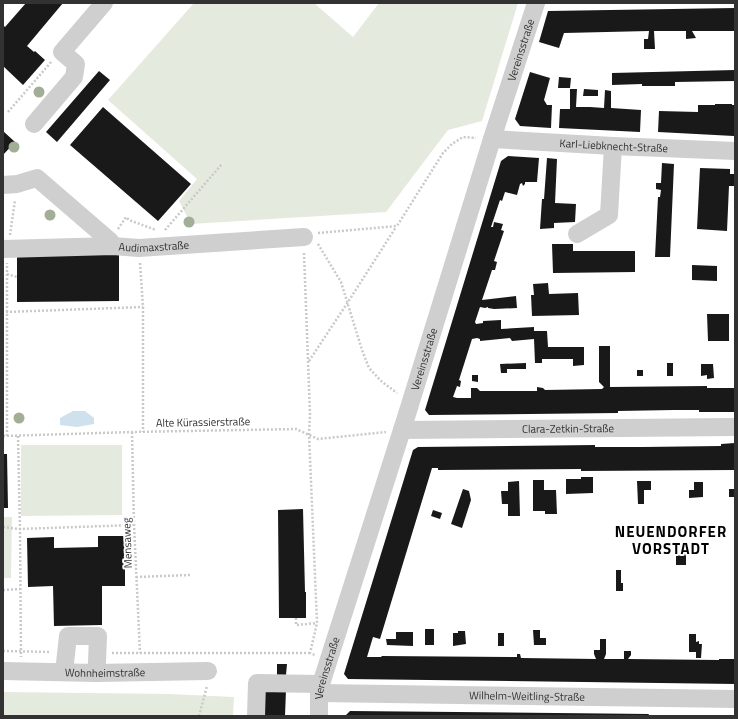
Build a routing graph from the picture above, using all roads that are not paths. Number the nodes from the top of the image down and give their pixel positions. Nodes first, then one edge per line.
1 (104, 3) edge
2 (536, 3) edge
3 (34, 124) dead end
4 (492, 139) junction
5 (613, 146) junction
6 (735, 152) edge
7 (10, 185) edge
8 (577, 234) dead end
9 (308, 235) road end
10 (113, 246) junction
11 (5, 249) edge
12 (735, 427) edge
13 (402, 430) junction
14 (12, 671) edge
15 (208, 671) road end
16 (64, 672) junction
17 (96, 673) junction
18 (320, 689) junction
19 (735, 699) edge
20 (256, 716) edge
21 (319, 716) edge

1 - 3 street
2 - 4 street, Vereinsstraße
4 - 5 street, Karl-Liebknecht-Straße
4 - 13 street, Vereinsstraße
5 - 6 street, Karl-Liebknecht-Straße
5 - 8 street
7 - 10 street
9 - 10 street, Audimaxstraße
10 - 11 street, Audimaxstraße
12 - 13 street, Clara-Zetkin-Straße
13 - 18 street, Vereinsstraße
14 - 16 street, Wohnheimstraße
15 - 17 street, Wohnheimstraße
16 - 17 street, Wohnheimstraße
16 - 17 street
18 - 19 street, Wilhelm-Weitling-Straße
18 - 20 street, Wilhelm-Weitling-Straße
18 - 21 street, Vereinsstraße

